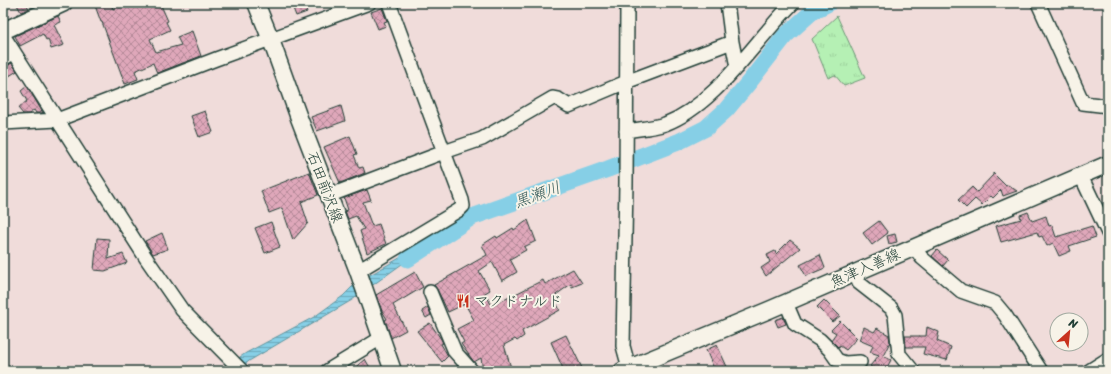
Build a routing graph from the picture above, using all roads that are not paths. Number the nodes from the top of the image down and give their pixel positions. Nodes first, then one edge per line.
1 (64, 3) edge
2 (256, 3) edge
3 (369, 3) edge
4 (389, 3) edge
5 (627, 3) edge
6 (727, 3) edge
7 (793, 3) edge
8 (1038, 3) edge
9 (337, 9) edge
10 (3, 31) edge
11 (3, 35) edge
12 (271, 40) junction
13 (732, 42) junction
14 (14, 52) junction
15 (3, 59) edge
16 (737, 67) junction
17 (626, 82) junction
18 (1108, 106) edge
19 (57, 120) junction
20 (3, 123) edge
21 (626, 137) junction
22 (444, 152) junction
23 (1108, 164) edge
24 (1081, 176) junction
25 (328, 196) junction
26 (1108, 233) edge
27 (914, 247) junction
28 (358, 271) junction
29 (855, 273) junction
30 (430, 292) dead end
31 (786, 303) junction
32 (381, 338) junction
33 (1108, 359) edge
34 (860, 362) dead end
35 (626, 370) edge
36 (242, 371) edge
37 (327, 371) edge
38 (393, 371) edge
39 (472, 371) edge
40 (913, 371) edge
41 (1041, 371) edge
42 (1089, 371) edge

1 - 10 main road
2 - 12 main road, 石田前沢線
3 - 9 street
4 - 22 street
5 - 17 street
6 - 13 street
7 - 16 street
8 - 18 street
9 - 12 street
11 - 14 street
12 - 19 street
12 - 25 main road, 石田前沢線
13 - 16 street
13 - 17 street
14 - 15 street
14 - 19 street
16 - 21 street
17 - 21 street
17 - 22 street
19 - 20 street
19 - 36 street
21 - 35 street
22 - 25 street
22 - 28 street
23 - 24 main road, 魚津入善線
24 - 26 street
24 - 27 main road, 魚津入善線
25 - 28 main road, 石田前沢線
27 - 29 main road, 魚津入善線
27 - 41 street
28 - 32 main road, 石田前沢線
29 - 31 main road, 魚津入善線
29 - 40 street
30 - 39 street
31 - 34 street
31 - 35 main road, 魚津入善線
32 - 37 street
32 - 38 main road, 石田前沢線
33 - 42 street

